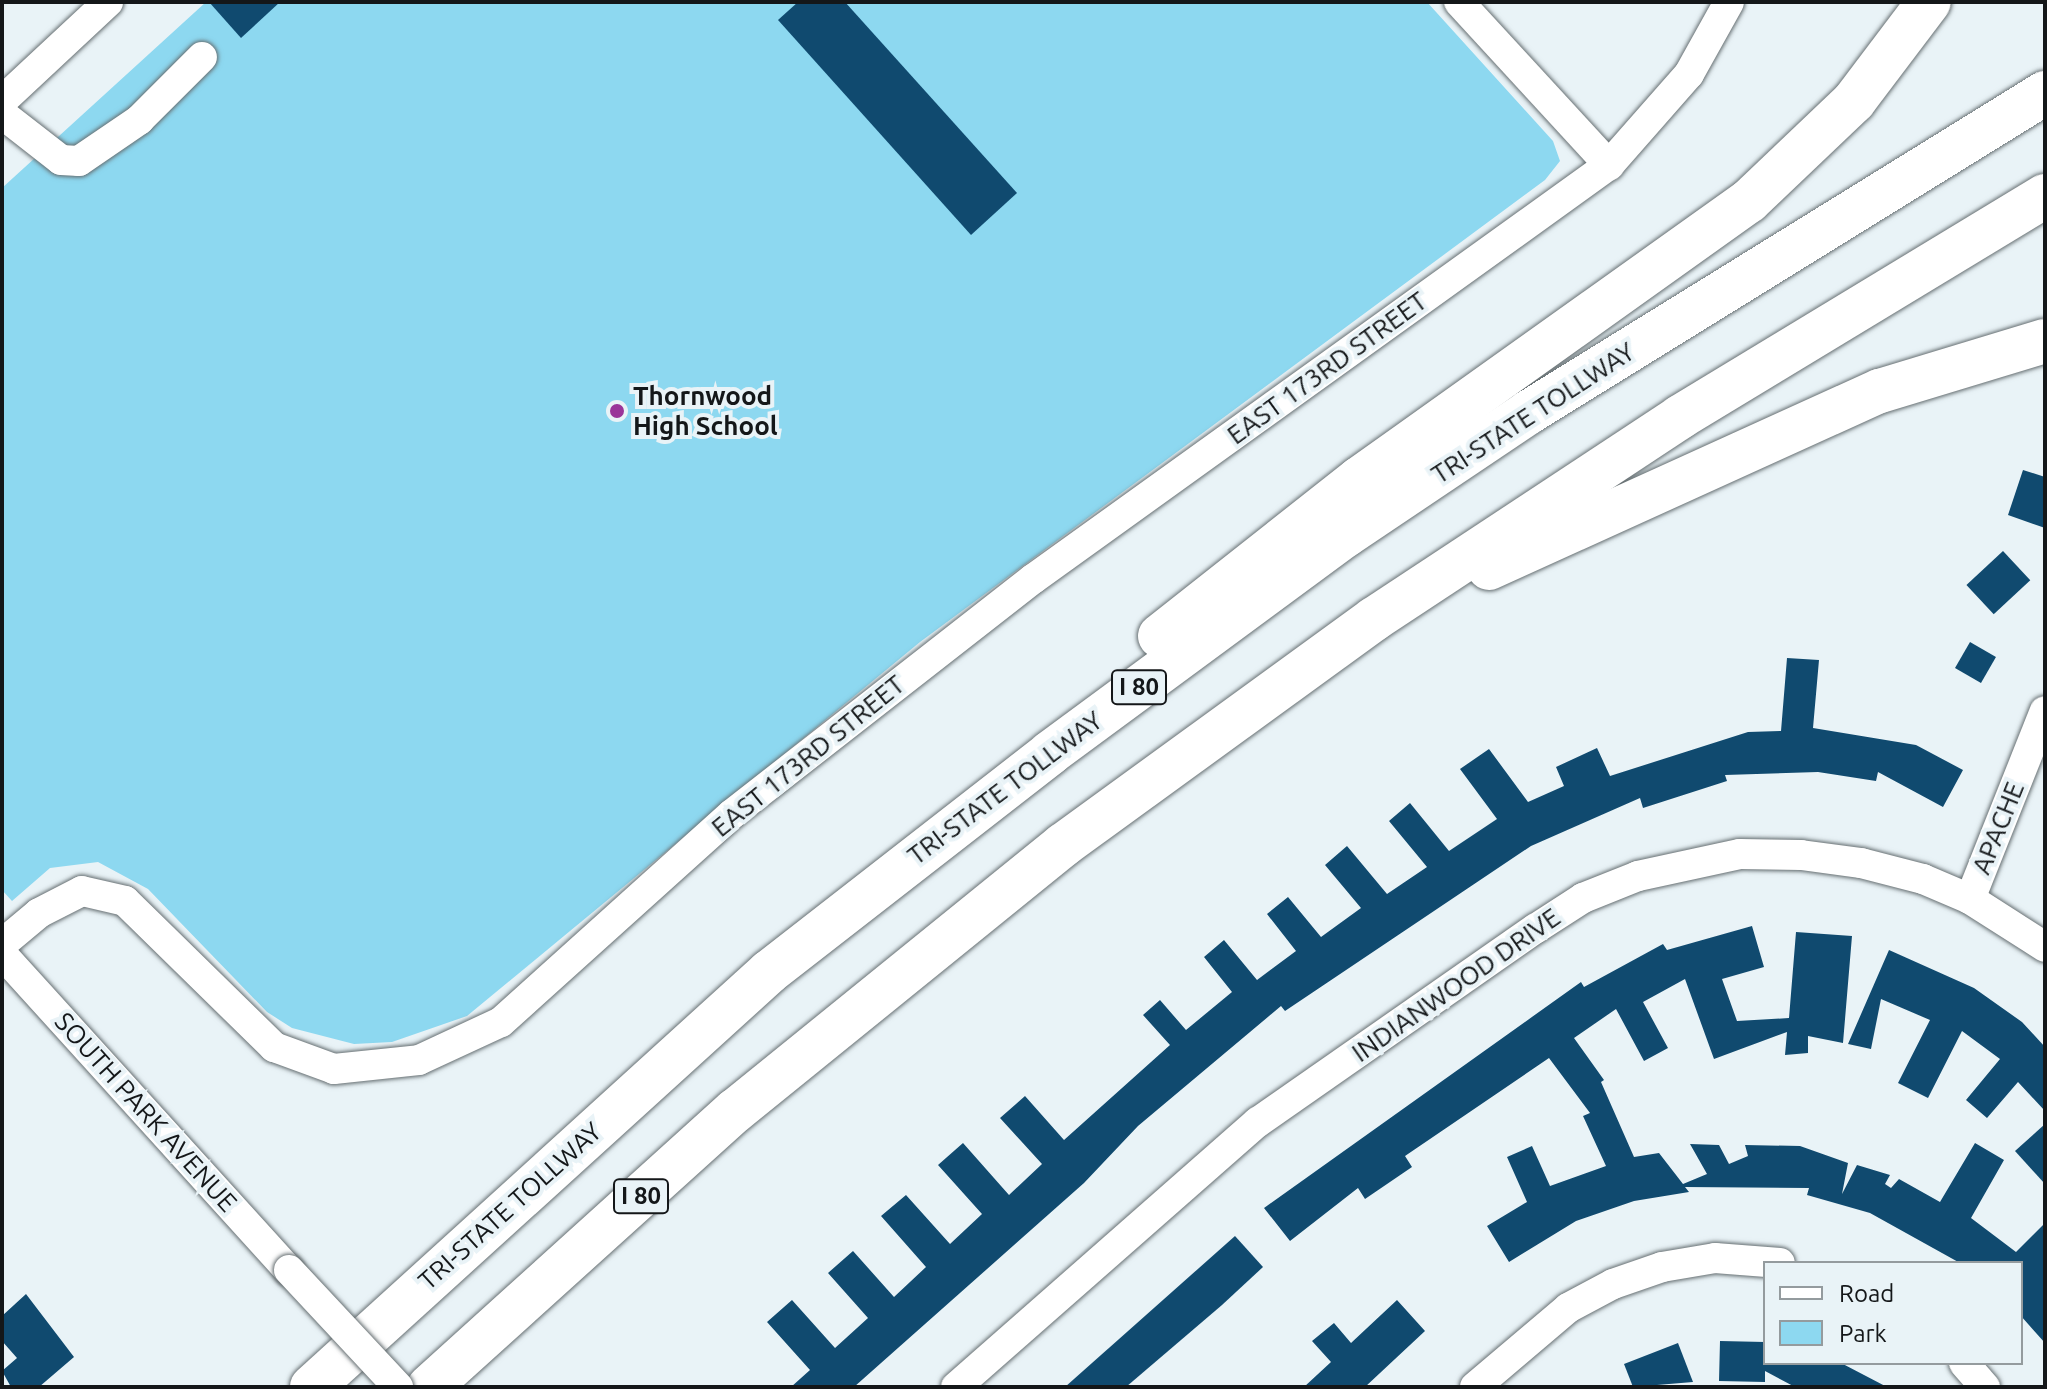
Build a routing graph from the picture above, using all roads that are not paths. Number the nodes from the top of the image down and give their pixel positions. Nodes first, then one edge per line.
1 (108, 2) edge
2 (1459, 2) edge
3 (1729, 2) edge
4 (1929, 2) edge
5 (202, 57) dead end
6 (2045, 93) edge
7 (2, 101) edge
8 (2, 114) edge
9 (1609, 165) junction
10 (2045, 196) edge
11 (2045, 341) edge
12 (1374, 619) junction
13 (2045, 711) edge
14 (1050, 753) junction
15 (1970, 899) junction
16 (2, 944) edge
17 (2045, 947) edge
18 (2, 954) edge
19 (1763, 1262) edge
20 (1966, 1365) edge
21 (312, 1387) edge
22 (398, 1387) edge
23 (429, 1387) edge
24 (956, 1387) edge
25 (1475, 1387) edge
26 (1985, 1387) edge

1 - 7 street
2 - 9 street
3 - 9 street, EAST 173RD STREET
4 - 14 highway
5 - 8 street
6 - 14 highway, TRI-STATE TOLLWAY / I 80
9 - 16 street, EAST 173RD STREET
10 - 12 highway, I 80
11 - 12 highway
12 - 23 highway, I 80
13 - 15 street, APACHE
14 - 21 highway, TRI-STATE TOLLWAY / I 80
15 - 17 street, INDIANWOOD DRIVE
15 - 24 street, INDIANWOOD DRIVE
18 - 22 street, SOUTH PARK AVENUE, bridge
19 - 25 street
20 - 26 street

